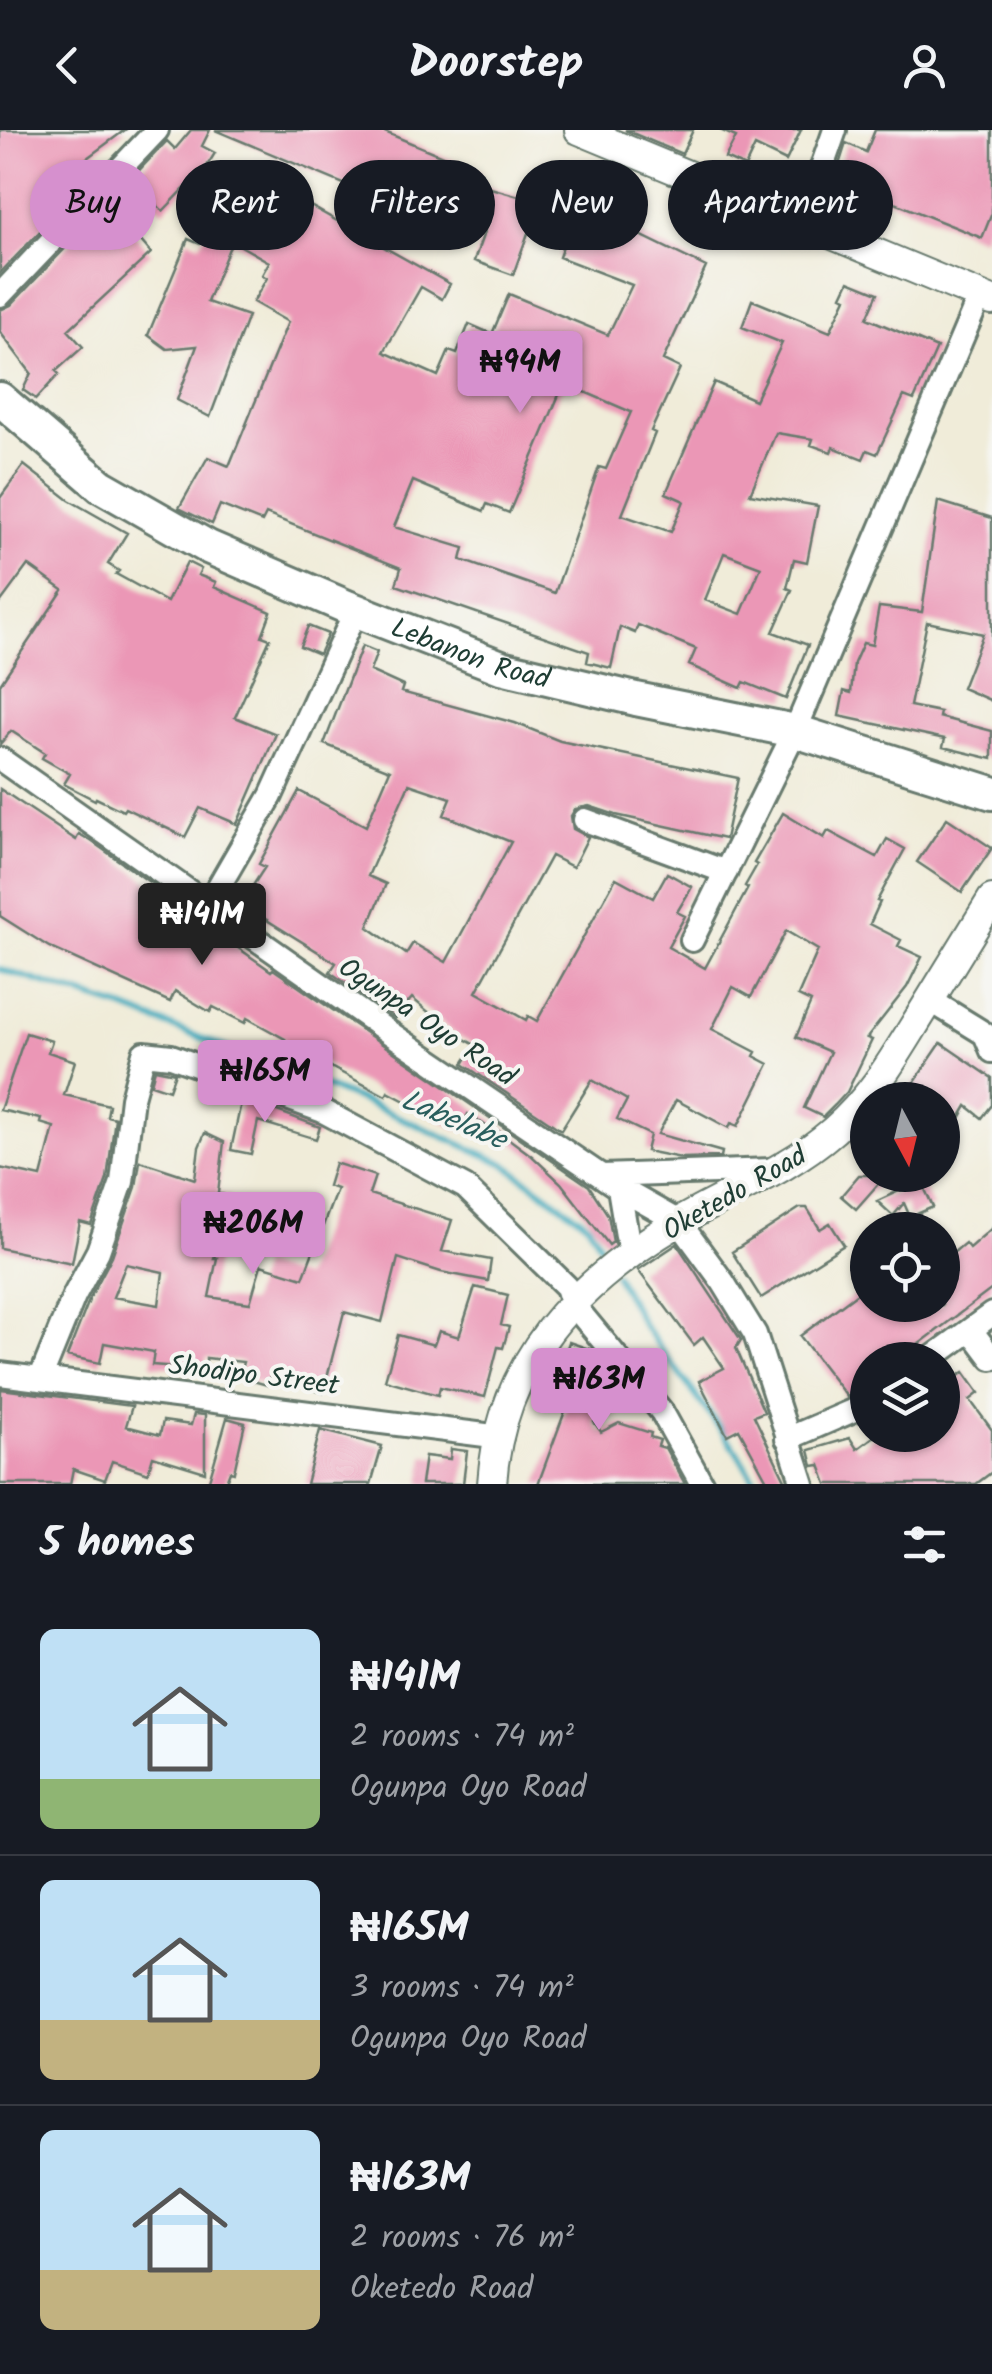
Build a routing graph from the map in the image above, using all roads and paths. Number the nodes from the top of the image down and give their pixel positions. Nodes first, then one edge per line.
1 (158, 130) edge
2 (579, 130) edge
3 (835, 130) edge
4 (824, 160) edge
5 (668, 168) edge
6 (865, 250) edge
7 (0, 295) edge
8 (986, 300) edge
9 (0, 399) edge
10 (356, 610) junction
11 (794, 731) junction
12 (0, 759) edge
13 (992, 793) edge
14 (585, 820) dead end
15 (726, 872) junction
16 (992, 899) edge
17 (208, 906) junction
18 (692, 940) dead end
19 (930, 1000) junction
20 (992, 1052) edge
21 (780, 1169) junction
22 (610, 1182) junction
23 (679, 1222) junction
24 (624, 1258) junction
25 (577, 1299) junction
26 (992, 1314) edge
27 (970, 1330) junction
28 (954, 1342) edge
29 (992, 1358) edge
30 (0, 1374) edge
31 (40, 1377) junction
32 (850, 1412) edge
33 (501, 1437) junction
34 (786, 1439) junction
35 (492, 1484) edge
36 (702, 1484) edge
37 (803, 1484) edge

1 - 7 street
2 - 5 street
3 - 4 street
6 - 8 street
8 - 11 street
9 - 10 main road, Lebanon Road
10 - 11 main road, Lebanon Road
10 - 17 street
11 - 13 main road, Lebanon Road
11 - 15 street
12 - 17 street, Ogunpa Oyo Road
14 - 15 street
15 - 18 street
16 - 19 street, Oketedo Road
17 - 22 street, Ogunpa Oyo Road
19 - 20 street
19 - 21 street, Oketedo Road
21 - 22 street
21 - 23 street, Oketedo Road
22 - 23 street, Ogunpa Oyo Road
22 - 24 street
23 - 24 street, Oketedo Road
23 - 34 street
24 - 25 street, Oketedo Road
25 - 31 street
25 - 33 street, Oketedo Road
25 - 36 street
26 - 27 street
27 - 28 street
27 - 29 street
30 - 31 street, Shodipo Street
31 - 33 street, Shodipo Street
32 - 34 street
33 - 35 street, Oketedo Road
34 - 37 street

